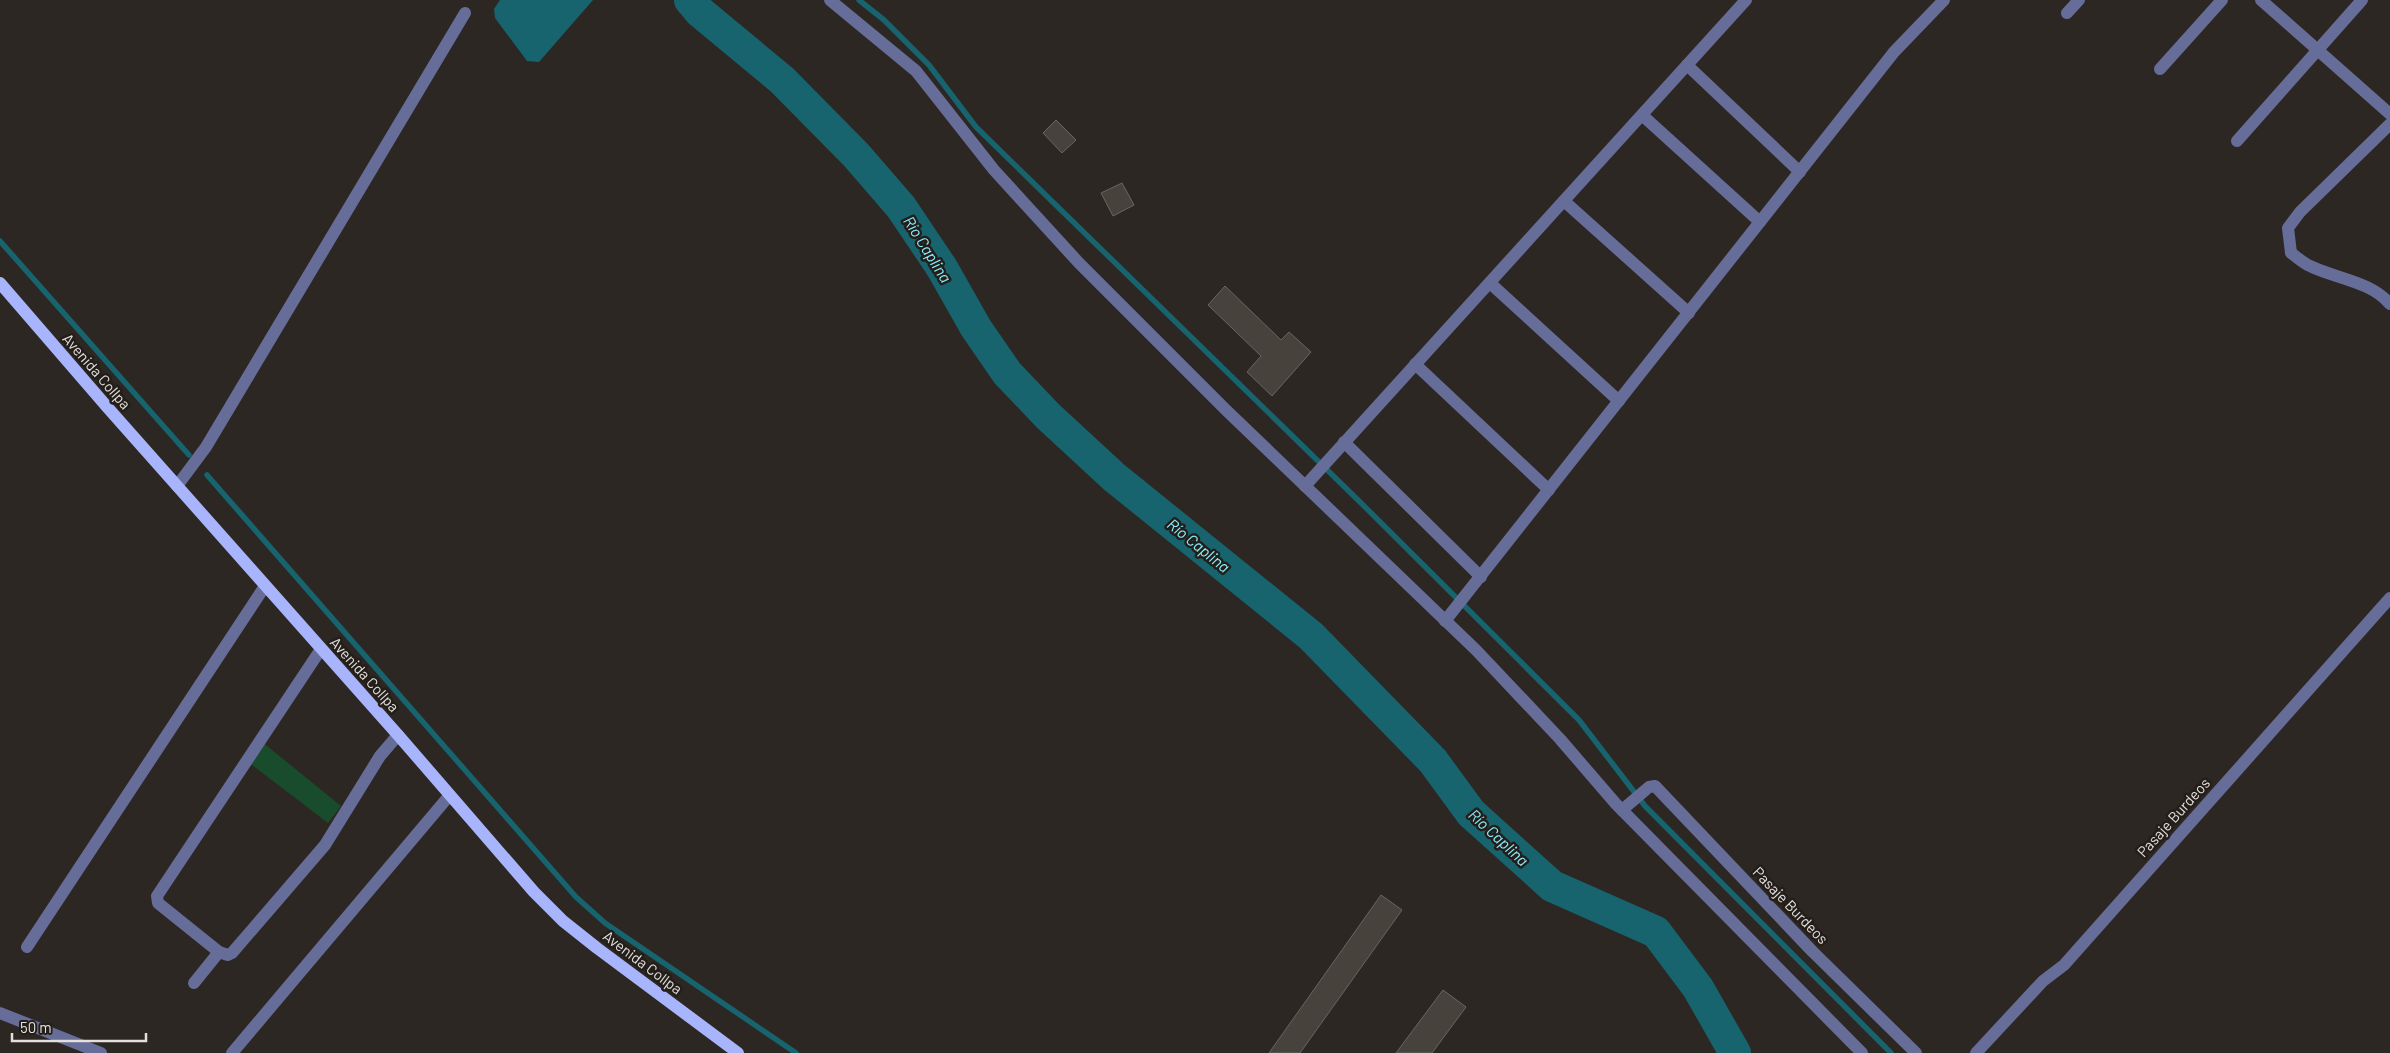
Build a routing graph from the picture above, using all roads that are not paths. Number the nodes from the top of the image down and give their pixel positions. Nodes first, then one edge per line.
1 (830, 0) edge
2 (1746, 0) edge
3 (1944, 0) edge
4 (2079, 0) edge
5 (2222, 0) edge
6 (2261, 0) edge
7 (2362, 0) edge
8 (465, 13) dead end
9 (2067, 13) dead end
10 (2318, 50) junction
11 (1688, 65) junction
12 (2160, 69) dead end
13 (2390, 114) edge
14 (1642, 115) junction
15 (2390, 124) edge
16 (2237, 141) dead end
17 (1800, 172) junction
18 (1564, 201) junction
19 (1760, 222) junction
20 (1490, 282) junction
21 (0, 283) edge
22 (2387, 295) edge
23 (1689, 313) junction
24 (1415, 364) junction
25 (1619, 401) junction
26 (1344, 442) junction
27 (177, 486) junction
28 (1305, 486) junction
29 (1549, 490) junction
30 (1481, 577) junction
31 (265, 586) junction
32 (2390, 598) edge
33 (1445, 621) junction
34 (321, 649) junction
35 (398, 735) junction
36 (449, 796) junction
37 (1622, 810) junction
38 (27, 947) dead end
39 (219, 952) junction
40 (194, 983) dead end
41 (0, 1013) edge
42 (101, 1053) edge
43 (232, 1053) edge
44 (738, 1053) edge
45 (1862, 1053) edge
46 (1916, 1053) edge
47 (1976, 1053) edge

1 - 28 street
2 - 11 street
3 - 17 street
4 - 9 street
5 - 12 street
6 - 10 street
7 - 10 street
8 - 27 street
10 - 13 street
10 - 16 street
11 - 14 street
11 - 17 street
14 - 18 street
14 - 19 street
15 - 22 street
17 - 19 street
18 - 20 street
18 - 23 street
19 - 23 street
20 - 24 street
20 - 25 street
21 - 27 main road, Avenida Collpa
23 - 25 street
24 - 26 street
24 - 29 street
25 - 29 street
26 - 28 street
26 - 30 street
27 - 31 main road, Avenida Collpa
28 - 33 street
29 - 30 street
30 - 33 street
31 - 34 main road, Avenida Collpa
31 - 38 street
32 - 47 street, Pasaje Burdeos
33 - 37 street
34 - 35 main road, Avenida Collpa
34 - 39 street
35 - 36 main road, Avenida Collpa
35 - 39 street
36 - 43 street
36 - 44 main road, Avenida Collpa
37 - 45 street
37 - 46 street, Pasaje Burdeos
39 - 40 street
41 - 42 street

